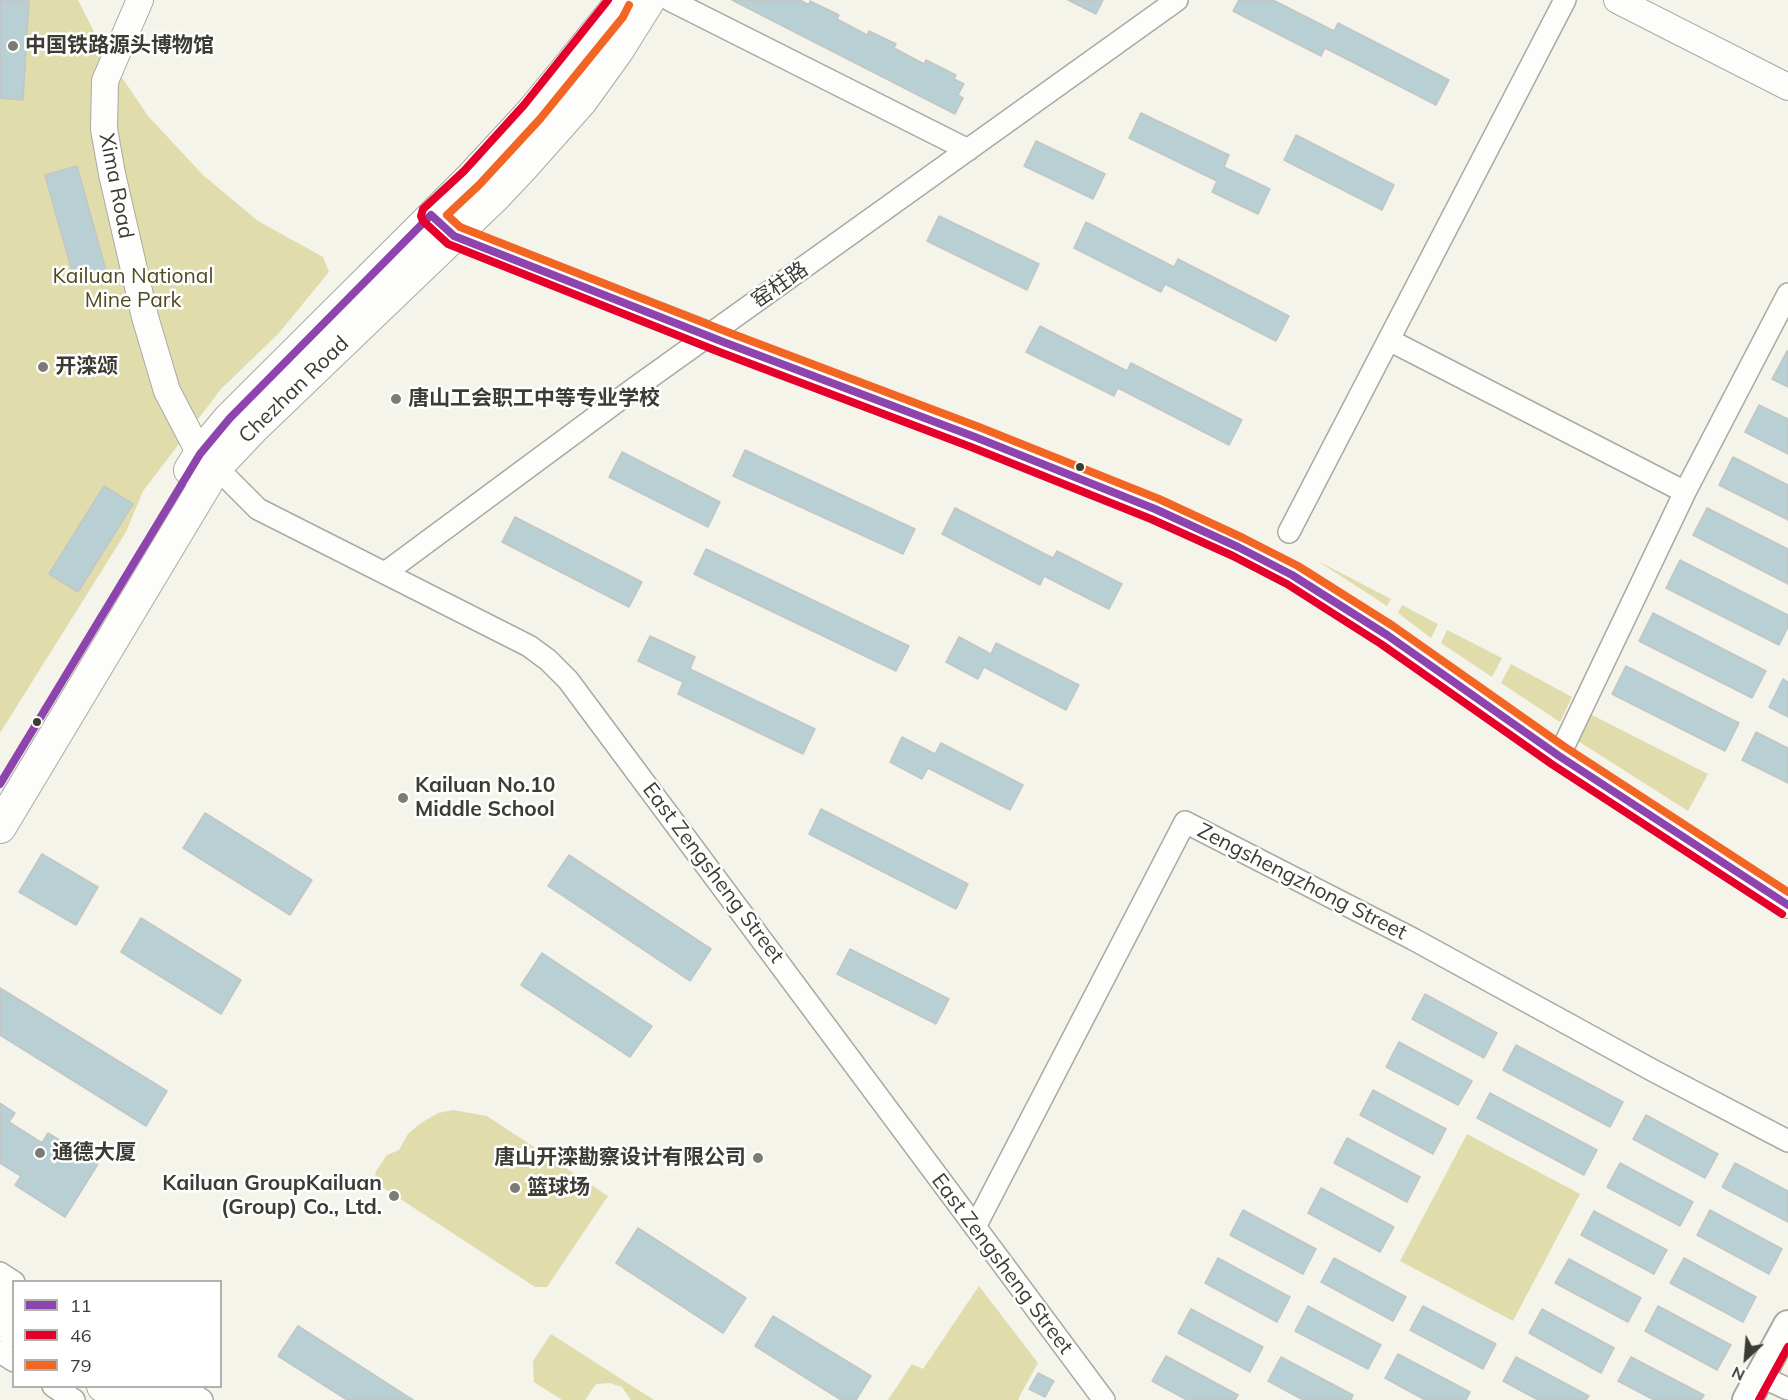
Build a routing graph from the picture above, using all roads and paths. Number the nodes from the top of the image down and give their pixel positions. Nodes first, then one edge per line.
1 (140, 0) edge
2 (620, 0) edge
3 (649, 0) edge
4 (670, 0) edge
5 (1177, 0) edge
6 (1565, 0) edge
7 (1617, 0) edge
8 (1788, 87) edge
9 (968, 150) junction
10 (443, 226) junction
11 (1788, 294) edge
12 (710, 335) junction
13 (1389, 340) junction
14 (208, 461) junction
15 (1685, 492) junction
16 (1289, 532) dead end
17 (385, 573) junction
18 (1559, 756) junction
19 (0, 784) edge
20 (0, 827) edge
21 (1788, 906) edge
22 (1788, 1141) edge
23 (975, 1227) junction
24 (1788, 1325) edge
25 (1771, 1385) edge
26 (56, 1388) edge
27 (106, 1388) edge
28 (151, 1388) edge
29 (184, 1388) edge
30 (74, 1400) edge
31 (124, 1400) edge
32 (170, 1400) edge
33 (202, 1400) edge
34 (1104, 1400) edge

1 - 14 street, Xima Road
2 - 10 main road, Chezhan Road
3 - 10 main road, Chezhan Road
4 - 9 street
5 - 9 street, 窑柱路
6 - 13 street
7 - 8 street
9 - 12 street, 窑柱路
10 - 12 street
10 - 14 main road, Chezhan Road
11 - 15 street
12 - 17 street, 窑柱路
12 - 18 street
13 - 15 street
13 - 16 street
14 - 17 street, East Zengsheng Street
14 - 19 main road, Chezhan Road
14 - 20 main road, Chezhan Road
15 - 18 street
17 - 23 street, East Zengsheng Street
18 - 21 street
22 - 23 street, Zengshengzhong Street
23 - 34 street, East Zengsheng Street
24 - 25 main road
26 - 30 street
27 - 31 main road
28 - 32 main road
29 - 33 street

